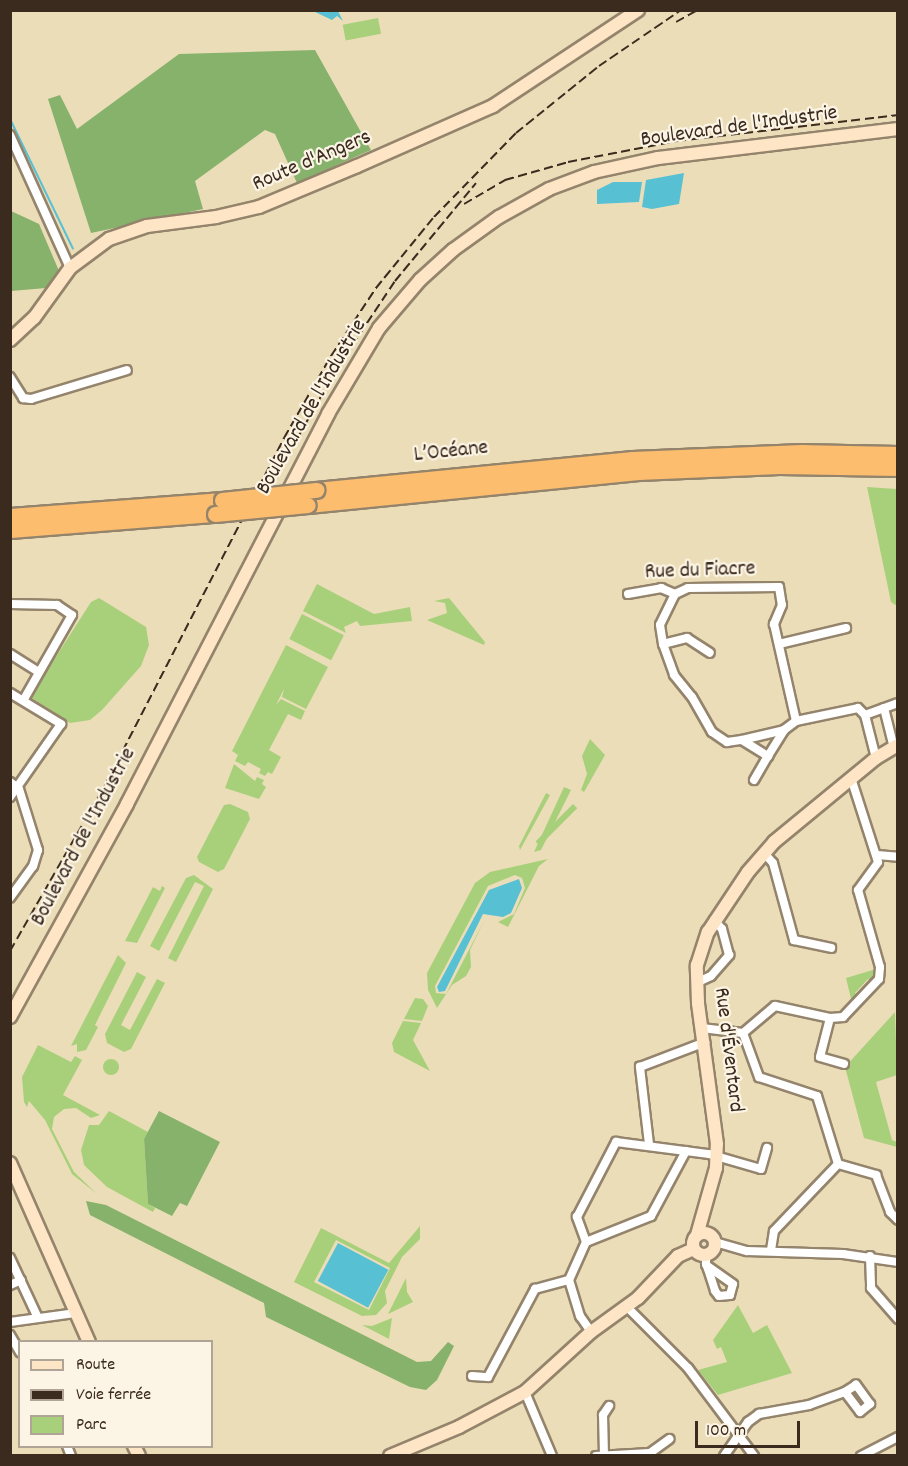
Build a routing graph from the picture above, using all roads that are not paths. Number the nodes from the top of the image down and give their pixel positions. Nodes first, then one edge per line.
1 (638, 10) edge
2 (897, 129) edge
3 (10, 135) edge
4 (70, 268) junction
5 (10, 340) edge
6 (127, 370) dead end
7 (10, 378) edge
8 (897, 454) edge
9 (897, 468) edge
10 (468, 480) junction
11 (438, 483) junction
12 (10, 516) edge
13 (10, 530) edge
14 (628, 594) dead end
15 (675, 594) junction
16 (10, 604) edge
17 (846, 628) dead end
18 (663, 644) junction
19 (779, 644) junction
20 (710, 653) dead end
21 (10, 654) edge
22 (39, 672) junction
23 (10, 693) edge
24 (24, 699) junction
25 (897, 703) edge
26 (884, 708) junction
27 (865, 715) junction
28 (796, 721) junction
29 (784, 730) junction
30 (742, 740) junction
31 (895, 745) edge
32 (768, 756) junction
33 (876, 758) junction
34 (851, 778) junction
35 (754, 780) dead end
36 (10, 782) edge
37 (19, 789) junction
38 (10, 797) edge
39 (764, 853) junction
40 (877, 855) junction
41 (897, 857) edge
42 (10, 898) edge
43 (714, 920) junction
44 (831, 948) dead end
45 (698, 982) junction
46 (10, 1017) edge
47 (830, 1018) junction
48 (702, 1029) junction
49 (743, 1033) junction
50 (705, 1042) junction
51 (844, 1064) dead end
52 (649, 1144) junction
53 (767, 1148) dead end
54 (686, 1151) junction
55 (717, 1156) junction
56 (10, 1163) edge
57 (838, 1164) junction
58 (897, 1220) edge
59 (700, 1231) junction
60 (586, 1242) junction
61 (715, 1242) junction
62 (694, 1249) junction
63 (771, 1250) junction
64 (870, 1256) junction
65 (10, 1258) edge
66 (897, 1262) edge
67 (21, 1280) junction
68 (569, 1280) junction
69 (10, 1285) edge
70 (626, 1306) junction
71 (76, 1313) junction
72 (37, 1316) junction
73 (897, 1319) edge
74 (10, 1322) edge
75 (591, 1332) junction
76 (10, 1335) edge
77 (89, 1340) edge
78 (18, 1349) edge
79 (472, 1376) dead end
80 (525, 1392) junction
81 (845, 1392) dead end
82 (609, 1406) dead end
83 (738, 1435) junction
84 (897, 1437) edge
85 (669, 1439) dead end
86 (398, 1454) edge
87 (552, 1455) edge
88 (596, 1455) edge
89 (604, 1455) edge
90 (724, 1455) edge
91 (754, 1455) edge
92 (861, 1455) edge

1 - 4 street, Route d'Angers
2 - 46 street, Boulevard de l'Industrie
3 - 4 street
4 - 5 street, Route d'Angers
6 - 7 street
8 - 10 highway, L’Océane
9 - 10 highway, L’Océane
10 - 11 highway, L’Océane
11 - 12 highway, L’Océane, bridge
11 - 13 highway, L’Océane, bridge
14 - 15 street, Rue du Fiacre
15 - 18 street
15 - 19 street, Rue du Fiacre
16 - 22 street
17 - 19 street
18 - 20 street
18 - 30 street
19 - 28 street, Rue du Fiacre
21 - 22 street
22 - 24 street
23 - 24 street
24 - 37 street
25 - 26 street
26 - 27 street
26 - 31 street
27 - 28 street
27 - 33 street
28 - 29 street
29 - 30 street
29 - 32 street
30 - 32 street
31 - 33 street, Rue d'Éventard
32 - 35 street
33 - 34 street, Rue d'Éventard
34 - 39 street, Rue d'Éventard
34 - 40 street
36 - 37 street
37 - 38 street
37 - 42 street
39 - 43 street, Rue d'Éventard
39 - 44 street
40 - 41 street
40 - 47 street
43 - 45 street, Rue d'Éventard
43 - 45 street
45 - 48 street, Rue d'Éventard
47 - 49 street
47 - 51 street
48 - 49 street
48 - 50 street, Rue d'Éventard
49 - 57 street
50 - 52 street
50 - 55 street, Rue d'Éventard
52 - 54 street
52 - 60 street
53 - 55 street
54 - 55 street
54 - 60 street
55 - 59 street, Rue d'Éventard
56 - 71 street
57 - 58 street
57 - 63 street
59 - 61 street
59 - 62 street, Rue d'Éventard
60 - 68 street
61 - 62 street
61 - 63 street
62 - 70 street
63 - 64 street
64 - 66 street
64 - 73 street
65 - 67 street
67 - 69 street
67 - 72 street
68 - 75 street
68 - 79 street
70 - 75 street
70 - 83 street
71 - 72 street
71 - 77 street
72 - 74 street
75 - 80 street
76 - 78 street
80 - 86 street
80 - 87 street
81 - 83 street
82 - 89 street
83 - 90 street
83 - 91 street
84 - 92 street
85 - 89 street
88 - 89 street

